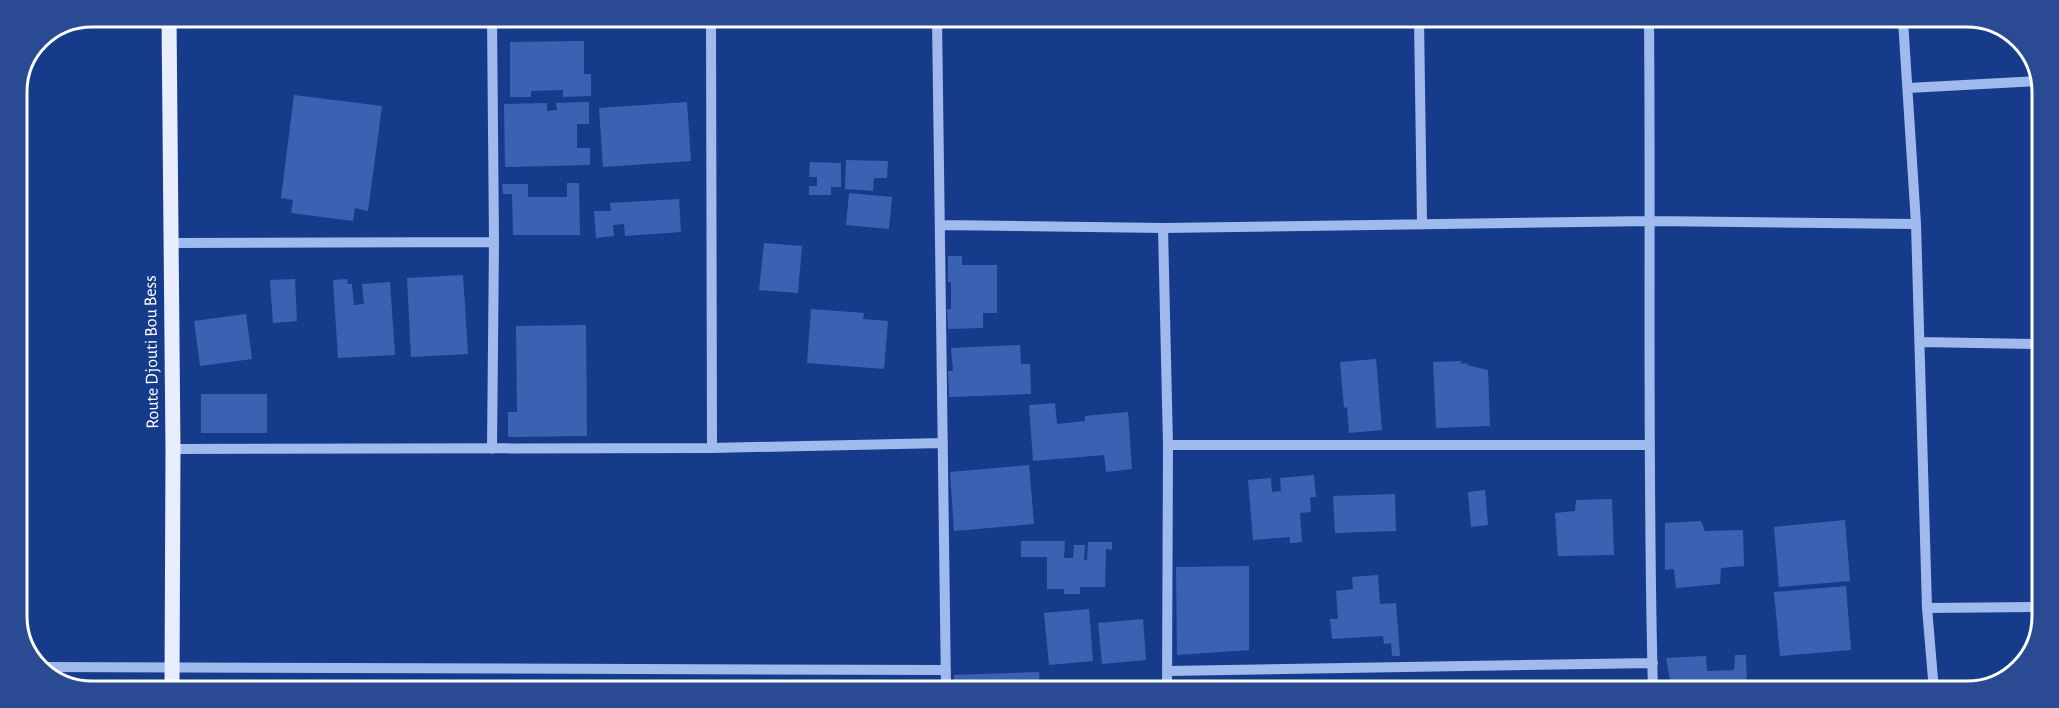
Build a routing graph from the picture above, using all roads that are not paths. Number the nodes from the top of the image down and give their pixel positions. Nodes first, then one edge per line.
1 (169, 27) edge
2 (492, 27) edge
3 (711, 27) edge
4 (938, 27) edge
5 (1419, 27) edge
6 (1648, 27) edge
7 (1904, 27) edge
8 (2031, 81) edge
9 (1908, 88) junction
10 (1651, 221) junction
11 (1422, 223) junction
12 (1917, 224) junction
13 (940, 225) junction
14 (1163, 228) junction
15 (494, 242) junction
16 (171, 243) junction
17 (1920, 342) junction
18 (2032, 344) edge
19 (943, 443) junction
20 (1168, 445) junction
21 (1650, 445) junction
22 (712, 448) junction
23 (173, 449) junction
24 (492, 449) junction
25 (2032, 607) edge
26 (1927, 608) junction
27 (1653, 663) junction
28 (53, 667) edge
29 (172, 669) junction
30 (945, 670) junction
31 (1167, 670) junction
32 (172, 681) edge
33 (946, 681) edge
34 (1167, 681) edge
35 (1653, 681) edge
36 (1933, 681) edge

1 - 16 main road, Route Djouti Bou Bess
2 - 15 street
3 - 22 street
4 - 13 street
5 - 11 street
6 - 10 street
7 - 9 street
8 - 9 street
9 - 12 street
10 - 11 street
10 - 12 street
10 - 21 street
11 - 14 street
12 - 17 street
13 - 14 street
13 - 19 street
14 - 20 street
15 - 16 street
15 - 24 street
16 - 23 main road, Route Djouti Bou Bess
17 - 18 street
17 - 26 street
19 - 22 street
19 - 30 street
20 - 21 street
20 - 31 street
21 - 27 street
22 - 24 street
23 - 24 street
23 - 29 main road, Route Djouti Bou Bess
25 - 26 street
26 - 36 street
27 - 31 street
27 - 35 street
28 - 29 street
29 - 30 street
29 - 32 main road, Route Djouti Bou Bess
30 - 33 street
31 - 34 street

